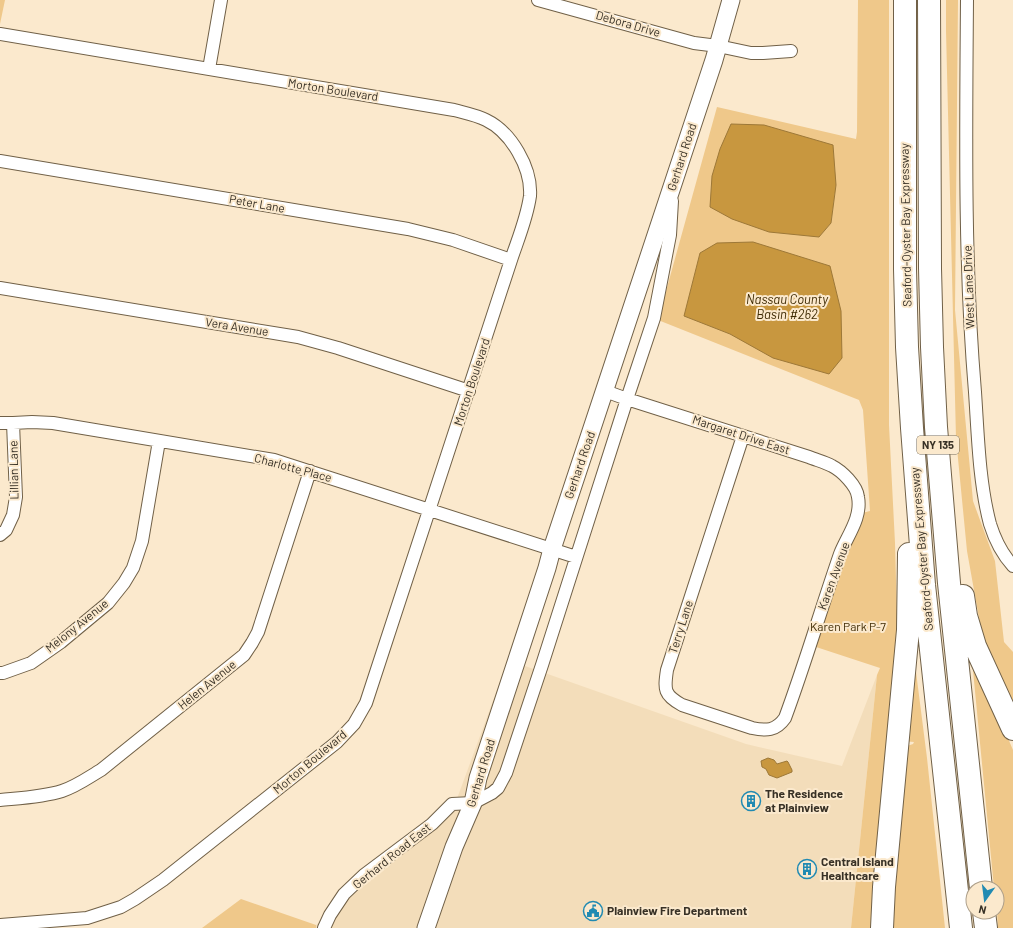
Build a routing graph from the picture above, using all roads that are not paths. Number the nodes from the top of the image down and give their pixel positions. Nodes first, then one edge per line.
1 (221, 0) edge
2 (538, 0) edge
3 (731, 0) edge
4 (905, 0) edge
5 (929, 0) edge
6 (967, 0) edge
7 (567, 4) edge
8 (0, 34) edge
9 (718, 46) junction
10 (791, 51) dead end
11 (209, 69) junction
12 (0, 161) edge
13 (672, 188) junction
14 (511, 260) junction
15 (0, 288) edge
16 (469, 391) junction
17 (605, 391) junction
18 (627, 399) junction
19 (0, 423) edge
20 (13, 424) junction
21 (936, 427) junction
22 (912, 428) junction
23 (743, 436) junction
24 (159, 440) junction
25 (310, 471) junction
26 (859, 502) joint
27 (430, 510) junction
28 (0, 535) edge
29 (552, 549) junction
30 (576, 557) junction
31 (1013, 566) edge
32 (0, 673) edge
33 (785, 718) joint
34 (1013, 729) edge
35 (0, 800) edge
36 (473, 803) junction
37 (981, 880) edge
38 (0, 925) edge
39 (324, 928) edge
40 (426, 928) edge
41 (882, 928) edge
42 (961, 928) edge

1 - 11 street
2 - 7 street, Debora Drive
3 - 9 street, Gerhard Road
4 - 22 highway, Seaford-Oyster Bay Expressway / NY 135
5 - 21 highway, Seaford-Oyster Bay Expressway / NY 135
6 - 31 street, West Lane Drive
7 - 9 street, Debora Drive
8 - 11 street, Morton Boulevard
9 - 10 street, Debora Drive
9 - 13 street, Gerhard Road
11 - 14 street, Morton Boulevard
12 - 14 street, Peter Lane
13 - 17 street, Gerhard Road
13 - 18 street
14 - 16 street, Morton Boulevard
15 - 16 street, Vera Avenue
16 - 27 street, Morton Boulevard
17 - 18 street, Margaret Drive East
17 - 29 street, Gerhard Road
18 - 23 street, Margaret Drive East
18 - 30 street
19 - 20 street, Charlotte Place
20 - 24 street, Charlotte Place
20 - 28 street, Lillian Lane
21 - 34 highway
21 - 37 highway, Seaford-Oyster Bay Expressway / NY 135
22 - 41 highway
22 - 42 highway, Seaford-Oyster Bay Expressway / NY 135
23 - 26 street, Margaret Drive East
23 - 33 street, Terry Lane
24 - 25 street, Charlotte Place
24 - 32 street, Melony Avenue
25 - 27 street, Charlotte Place
25 - 35 street, Helen Avenue
26 - 33 street, Karen Avenue
27 - 29 street, Charlotte Place
27 - 38 street, Morton Boulevard
29 - 30 street, Charlotte Place
29 - 36 street, Gerhard Road
30 - 36 street
36 - 39 street, Gerhard Road East
36 - 40 street, Gerhard Road

